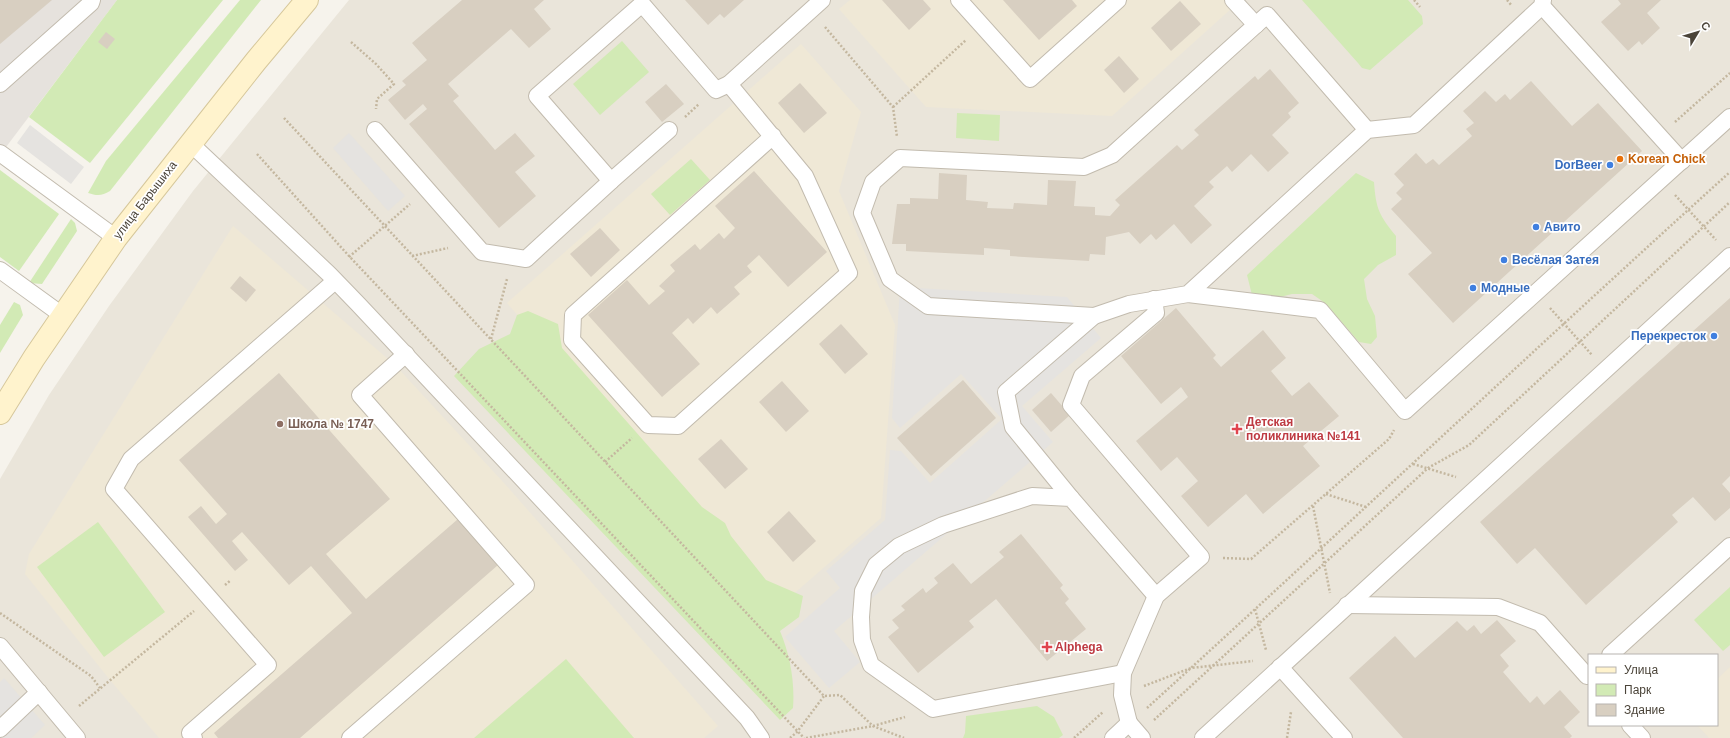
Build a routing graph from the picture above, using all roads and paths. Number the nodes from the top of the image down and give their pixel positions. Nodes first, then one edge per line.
1 (92, 0) edge
2 (307, 0) edge
3 (959, 0) edge
4 (1118, 0) edge
5 (1233, 0) edge
6 (1414, 0) edge
7 (643, 2) edge
8 (1542, 3) edge
9 (816, 5) edge
10 (1420, 7) dead end
11 (982, 25) junction
12 (1256, 25) junction
13 (350, 42) dead end
14 (1730, 73) edge
15 (0, 84) edge
16 (723, 87) junction
17 (893, 107) junction
18 (1730, 117) edge
19 (284, 118) dead end
20 (375, 130) joint
21 (669, 130) joint
22 (1367, 130) junction
23 (773, 136) junction
24 (1660, 136) junction
25 (190, 143) junction
26 (1, 150) edge
27 (257, 154) dead end
28 (900, 158) junction
29 (1682, 161) junction
30 (1730, 172) edge
31 (1661, 179) junction
32 (611, 181) junction
33 (427, 189) junction
34 (1730, 202) edge
35 (1689, 209) junction
36 (384, 226) junction
37 (1703, 227) junction
38 (116, 238) junction
39 (474, 242) junction
40 (1719, 244) dead end
41 (349, 256) junction
42 (412, 256) junction
43 (1730, 256) edge
44 (513, 258) junction
45 (0, 270) edge
46 (332, 277) junction
47 (1536, 293) junction
48 (1188, 294) junction
49 (1154, 299) junction
50 (62, 316) junction
51 (1094, 316) junction
52 (1563, 323) junction
53 (491, 340) junction
54 (1580, 341) junction
55 (406, 354) junction
56 (1606, 370) junction
57 (1405, 411) junction
58 (0, 413) edge
59 (628, 442) dead end
60 (605, 462) junction
61 (1412, 464) junction
62 (1428, 468) junction
63 (1480, 484) junction
64 (1325, 494) junction
65 (1071, 498) junction
66 (1312, 505) junction
67 (1366, 507) junction
68 (1730, 546) edge
69 (1321, 549) junction
70 (1200, 558) junction
71 (1324, 565) junction
72 (231, 580) dead end
73 (1328, 583) dead end
74 (1156, 596) junction
75 (210, 598) junction
76 (1347, 605) junction
77 (1255, 610) junction
78 (0, 613) edge
79 (1259, 624) junction
80 (0, 646) edge
81 (1611, 654) edge
82 (1215, 664) junction
83 (1275, 666) junction
84 (1191, 668) junction
85 (1122, 674) junction
86 (1588, 676) edge
87 (100, 688) junction
88 (39, 692) junction
89 (1122, 695) junction
90 (824, 696) junction
91 (76, 708) dead end
92 (933, 709) junction
93 (873, 726) junction
94 (1631, 726) edge
95 (0, 729) edge
96 (798, 732) junction
97 (1137, 732) edge
98 (77, 738) edge
99 (194, 738) edge
100 (350, 738) edge
101 (761, 738) edge
102 (790, 738) edge
103 (805, 738) edge
104 (904, 738) edge
105 (1074, 738) edge
106 (1113, 738) edge
107 (1203, 738) edge
108 (1344, 738) edge
109 (1642, 738) edge

1 - 15 lane
2 - 25 main road, улица Барышиха
3 - 11 lane
4 - 11 lane
5 - 12 lane
6 - 10 path
7 - 16 lane
7 - 32 lane
8 - 22 lane
8 - 24 lane
9 - 16 lane
9 - 17 path
11 - 17 path
12 - 22 lane
12 - 28 lane
13 - 20 path
14 - 24 path
16 - 21 path
16 - 23 lane
17 - 28 path
18 - 29 lane
19 - 36 path
20 - 33 lane
21 - 32 lane
22 - 48 lane
23 - 23 lane
24 - 29 lane
25 - 38 main road, улица Барышиха
25 - 46 lane
26 - 38 lane
27 - 41 path
28 - 51 lane
29 - 31 lane
30 - 35 path
31 - 35 path
31 - 47 lane
32 - 44 lane
33 - 36 path
33 - 39 lane
34 - 37 path
35 - 37 path
35 - 52 path
36 - 41 path
36 - 42 path
37 - 40 path
37 - 54 path
38 - 50 main road, улица Барышиха
39 - 42 path
39 - 44 lane
41 - 46 path
41 - 96 path
42 - 53 path
43 - 56 lane
44 - 53 path
45 - 50 lane
46 - 55 lane
46 - 75 lane
47 - 52 path
47 - 57 lane
48 - 49 lane
48 - 57 lane
49 - 51 lane
49 - 70 lane
50 - 58 main road, улица Барышиха
51 - 65 lane
52 - 54 path
52 - 61 path
53 - 60 path
54 - 56 path
54 - 62 path
55 - 100 lane
55 - 101 lane
56 - 63 lane
57 - 64 path
59 - 60 path
60 - 90 path
61 - 62 path
61 - 67 path
62 - 63 path
62 - 71 path
63 - 76 lane
64 - 66 path
64 - 67 path
65 - 74 lane
65 - 92 lane
66 - 69 path
66 - 70 path
67 - 69 path
68 - 81 lane
69 - 71 path
69 - 77 path
70 - 74 lane
71 - 73 path
71 - 79 path
72 - 75 path
74 - 85 lane
75 - 87 path
75 - 99 lane
76 - 83 lane
76 - 86 lane
77 - 79 path
77 - 84 path
78 - 87 path
79 - 82 path
79 - 83 path
80 - 88 lane
82 - 83 path
82 - 84 path
82 - 97 path
83 - 107 lane
83 - 108 lane
84 - 89 path
84 - 97 path
85 - 89 lane
85 - 92 lane
87 - 91 path
88 - 95 lane
88 - 98 lane
89 - 97 lane
89 - 105 path
90 - 93 path
90 - 96 path
92 - 93 path
93 - 103 path
93 - 104 path
94 - 109 lane
96 - 102 path
96 - 103 path
97 - 106 lane

